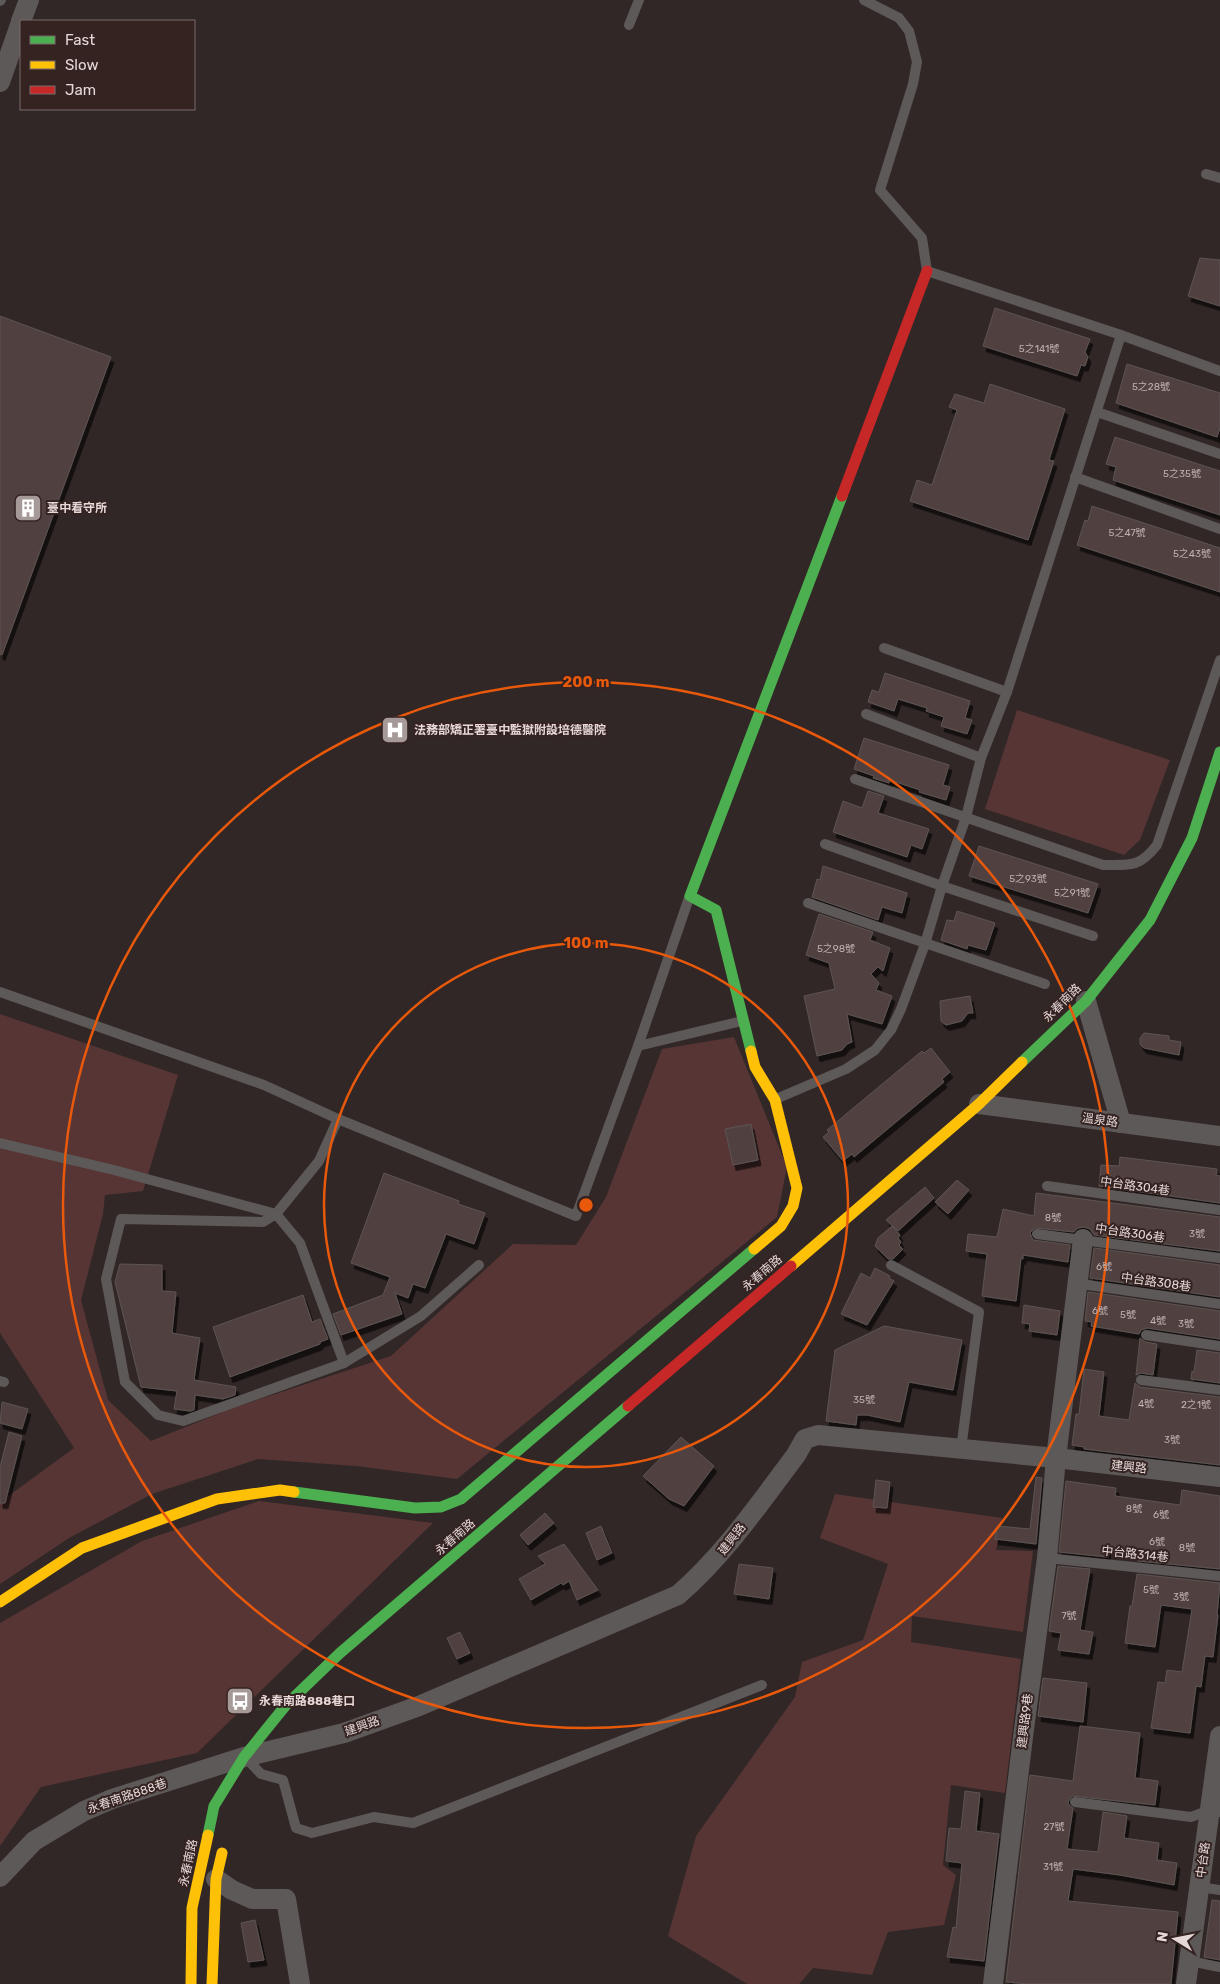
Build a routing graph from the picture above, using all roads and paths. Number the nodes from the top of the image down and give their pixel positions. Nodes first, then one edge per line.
1 (29, 0) edge
2 (639, 0) edge
3 (864, 0) edge
4 (22, 20) edge
5 (20, 25) edge
6 (629, 25) dead end
7 (0, 82) edge
8 (1206, 174) dead end
9 (1220, 178) edge
10 (927, 271) junction
11 (1121, 335) junction
12 (1220, 371) edge
13 (1097, 412) junction
14 (1220, 454) edge
15 (1075, 477) junction
16 (1220, 529) edge
17 (884, 648) dead end
18 (1220, 660) edge
19 (1007, 692) junction
20 (866, 714) dead end
21 (1220, 752) edge
22 (981, 758) junction
23 (855, 779) dead end
24 (966, 818) junction
25 (825, 844) dead end
26 (942, 886) junction
27 (690, 896) junction
28 (808, 903) dead end
29 (1093, 936) dead end
30 (925, 944) junction
31 (1045, 984) dead end
32 (0, 992) edge
33 (1086, 1001) junction
34 (744, 1021) junction
35 (638, 1046) junction
36 (774, 1100) junction
37 (979, 1104) junction
38 (338, 1118) junction
39 (1121, 1123) junction
40 (1220, 1136) edge
41 (0, 1143) edge
42 (1047, 1186) dead end
43 (1220, 1210) edge
44 (276, 1214) junction
45 (1038, 1234) dead end
46 (1083, 1239) junction
47 (1220, 1258) edge
48 (479, 1265) dead end
49 (891, 1265) dead end
50 (1088, 1285) dead end
51 (1220, 1304) edge
52 (1146, 1335) dead end
53 (1220, 1346) edge
54 (344, 1363) junction
55 (1141, 1380) dead end
56 (1220, 1390) edge
57 (961, 1449) junction
58 (1056, 1458) junction
59 (1220, 1477) edge
60 (1047, 1558) junction
61 (1220, 1576) edge
62 (0, 1602) edge
63 (762, 1685) dead end
64 (1220, 1736) edge
65 (244, 1757) junction
66 (235, 1794) dead end
67 (1075, 1802) dead end
68 (1215, 1811) edge
69 (224, 1841) dead end
70 (0, 1877) edge
71 (216, 1879) junction
72 (1199, 1887) junction
73 (1220, 1890) edge
74 (1189, 1961) junction
75 (1220, 1967) edge
76 (191, 1984) edge
77 (212, 1984) edge
78 (300, 1984) edge
79 (993, 1984) edge
80 (1186, 1984) edge

1 - 4 street
2 - 6 lane
3 - 10 lane
5 - 7 street
8 - 9 lane
10 - 11 lane
10 - 27 street
11 - 12 lane
11 - 13 lane
13 - 14 lane
13 - 15 lane
15 - 16 lane
15 - 19 lane
17 - 19 lane
18 - 24 lane
19 - 22 lane
20 - 22 lane
21 - 33 street, 永春南路
22 - 24 lane
23 - 24 lane
24 - 26 lane
25 - 26 lane
26 - 29 lane
26 - 30 lane
27 - 34 street
27 - 35 lane
28 - 30 lane
30 - 31 lane
30 - 36 lane
32 - 38 lane
33 - 37 street, 永春南路
33 - 39 street
34 - 35 lane
34 - 36 street
35 - 38 lane
36 - 62 street
37 - 39 street, 溫泉路
37 - 65 street, 永春南路
38 - 44 lane
39 - 40 street, 溫泉路
41 - 44 lane
42 - 43 lane, 中台路304巷
44 - 54 lane
44 - 54 lane
45 - 46 lane, 中台路306巷
46 - 47 lane, 中台路306巷
46 - 58 street, 建興路9巷
48 - 54 lane
49 - 57 lane
50 - 51 lane, 中台路308巷
52 - 53 lane
55 - 56 lane
57 - 58 street, 建興路
57 - 65 street, 建興路
58 - 59 street, 建興路
58 - 60 street, 建興路9巷
60 - 61 lane, 中台路314巷
60 - 79 street, 建興路9巷
63 - 65 lane
64 - 68 street, 中台路
65 - 66 street, 永春南路
65 - 70 street, 永春南路888巷
65 - 76 street, 永春南路
67 - 68 lane
68 - 72 street, 中台路
69 - 71 street
71 - 77 street
71 - 78 street
72 - 73 lane
72 - 74 street, 中台路
74 - 75 lane
74 - 80 street, 中台路

